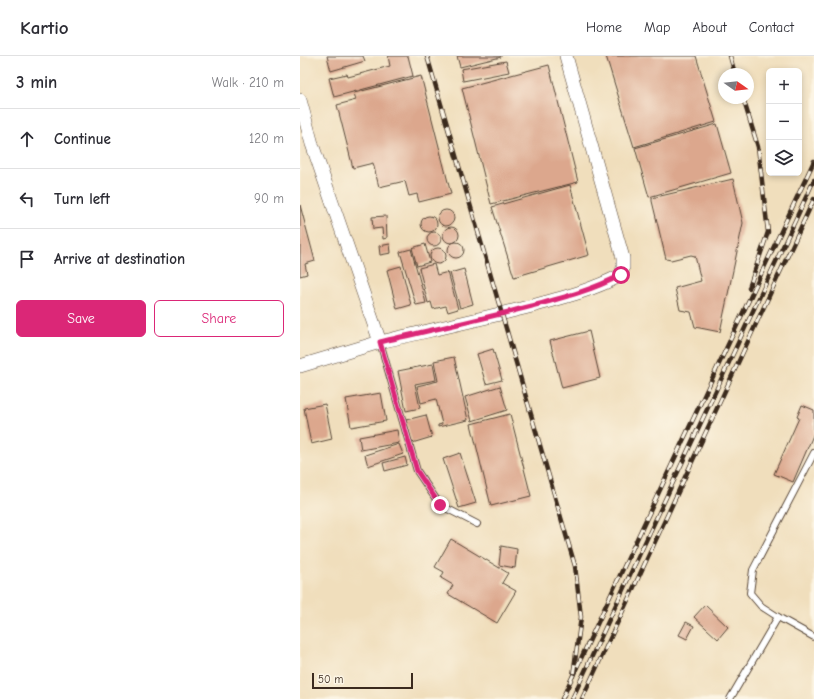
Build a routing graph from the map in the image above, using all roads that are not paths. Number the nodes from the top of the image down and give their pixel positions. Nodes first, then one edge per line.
1 (566, 56) edge
2 (300, 100) edge
3 (380, 342) junction
4 (300, 366) edge
5 (814, 452) edge
6 (477, 524) dead end
7 (778, 617) junction
8 (814, 637) edge
9 (730, 699) edge

1 - 3 street
2 - 3 street
3 - 4 street
3 - 6 lane
5 - 7 lane
7 - 8 lane
7 - 9 lane

